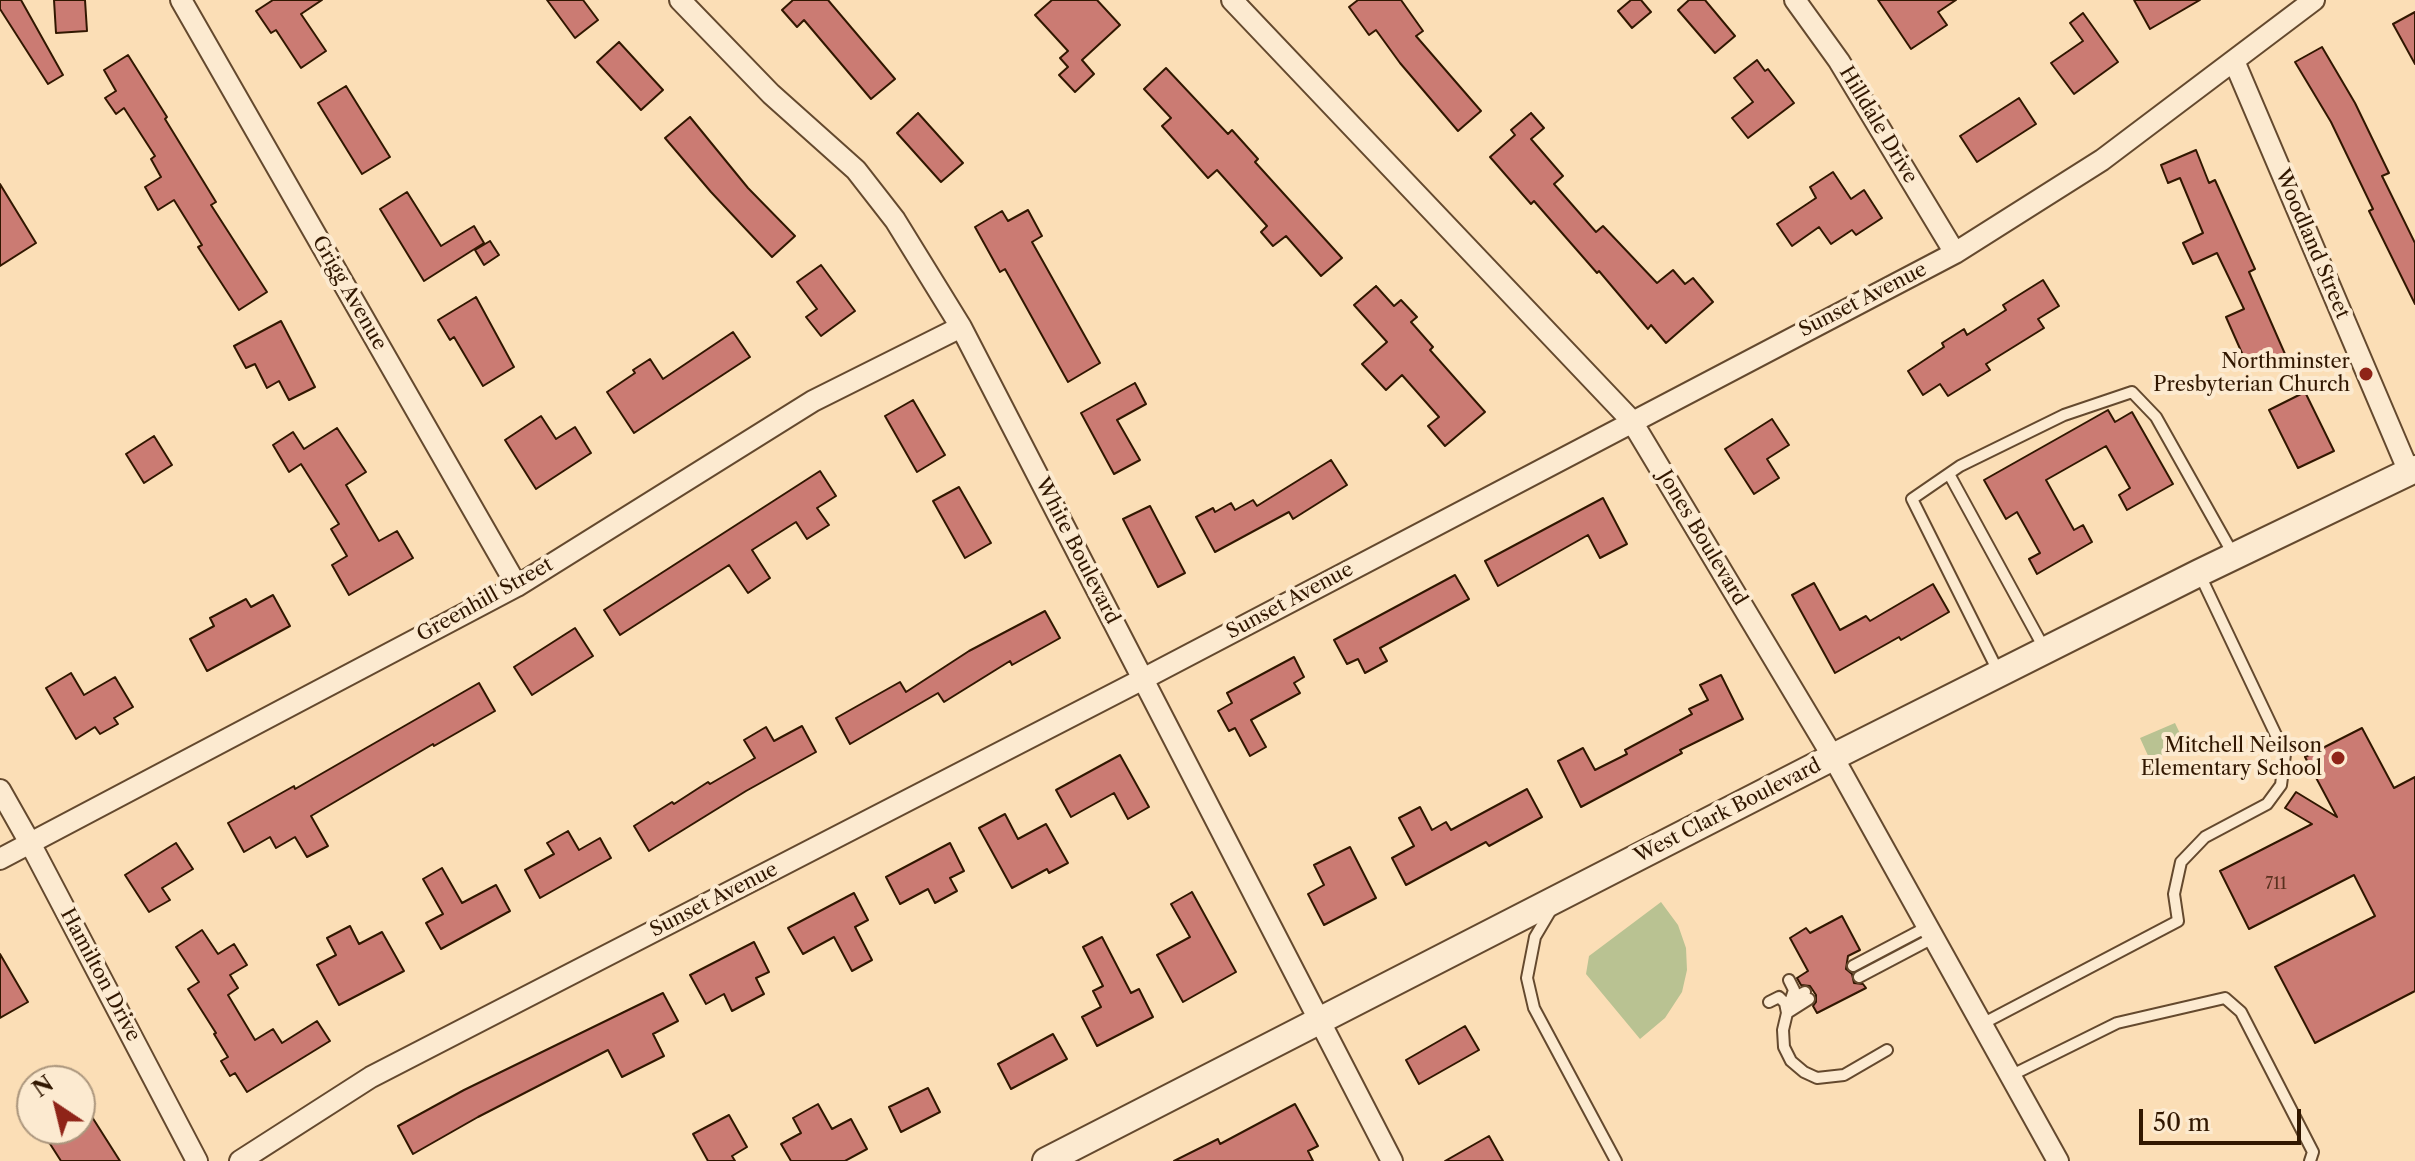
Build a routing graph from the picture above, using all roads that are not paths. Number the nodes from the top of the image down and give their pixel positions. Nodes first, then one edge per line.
1 (181, 0) edge
2 (680, 0) edge
3 (1232, 0) edge
4 (1795, 0) edge
5 (2314, 0) edge
6 (2234, 61) junction
7 (1955, 253) junction
8 (961, 327) junction
9 (1631, 420) junction
10 (1949, 474) junction
11 (2413, 475) edge
12 (2234, 556) junction
13 (2199, 573) junction
14 (517, 586) junction
15 (2045, 650) junction
16 (2000, 673) junction
17 (1143, 679) junction
18 (1833, 757) junction
19 (0, 791) edge
20 (30, 843) junction
21 (0, 859) edge
22 (1557, 899) junction
23 (1930, 932) junction
24 (1853, 966) dead end
25 (1859, 977) dead end
26 (1789, 980) dead end
27 (1791, 999) junction
28 (1769, 1002) dead end
29 (1787, 1013) junction
30 (1320, 1021) junction
31 (1982, 1024) junction
32 (1887, 1050) dead end
33 (2010, 1076) junction
34 (197, 1161) edge
35 (240, 1161) edge
36 (1046, 1161) edge
37 (1392, 1161) edge
38 (1616, 1161) edge
39 (2058, 1161) edge
40 (2310, 1161) edge

1 - 14 street, Grigg Avenue
2 - 8 street, White Boulevard
3 - 9 street, Jones Boulevard
4 - 7 street, Hilldale Drive
5 - 6 street, Sunset Avenue
6 - 7 street, Sunset Avenue
6 - 11 street, Woodland Street
7 - 9 street, Sunset Avenue
8 - 14 street, Greenhill Street
8 - 17 street, White Boulevard
9 - 17 street, Sunset Avenue
9 - 18 street, Jones Boulevard
10 - 12 lane
10 - 15 lane
10 - 16 lane
11 - 12 street, West Clark Boulevard
12 - 13 street, West Clark Boulevard
13 - 15 street, West Clark Boulevard
13 - 31 lane
14 - 20 street, Greenhill Street
15 - 16 street, West Clark Boulevard
16 - 18 street, West Clark Boulevard
17 - 30 street, White Boulevard
17 - 35 street, Sunset Avenue
18 - 22 street, West Clark Boulevard
18 - 23 street, Jones Boulevard
19 - 20 street, Hamilton Drive
20 - 21 street, Greenhill Street
20 - 34 street, Hamilton Drive
22 - 30 street, West Clark Boulevard
22 - 38 lane
23 - 24 lane
23 - 25 lane
23 - 31 street, Jones Boulevard
26 - 27 lane
27 - 29 lane
27 - 29 lane
28 - 29 lane
29 - 32 lane
30 - 36 street, West Clark Boulevard
30 - 37 street, White Boulevard
31 - 33 street, Jones Boulevard
33 - 39 street, Jones Boulevard
33 - 40 lane

